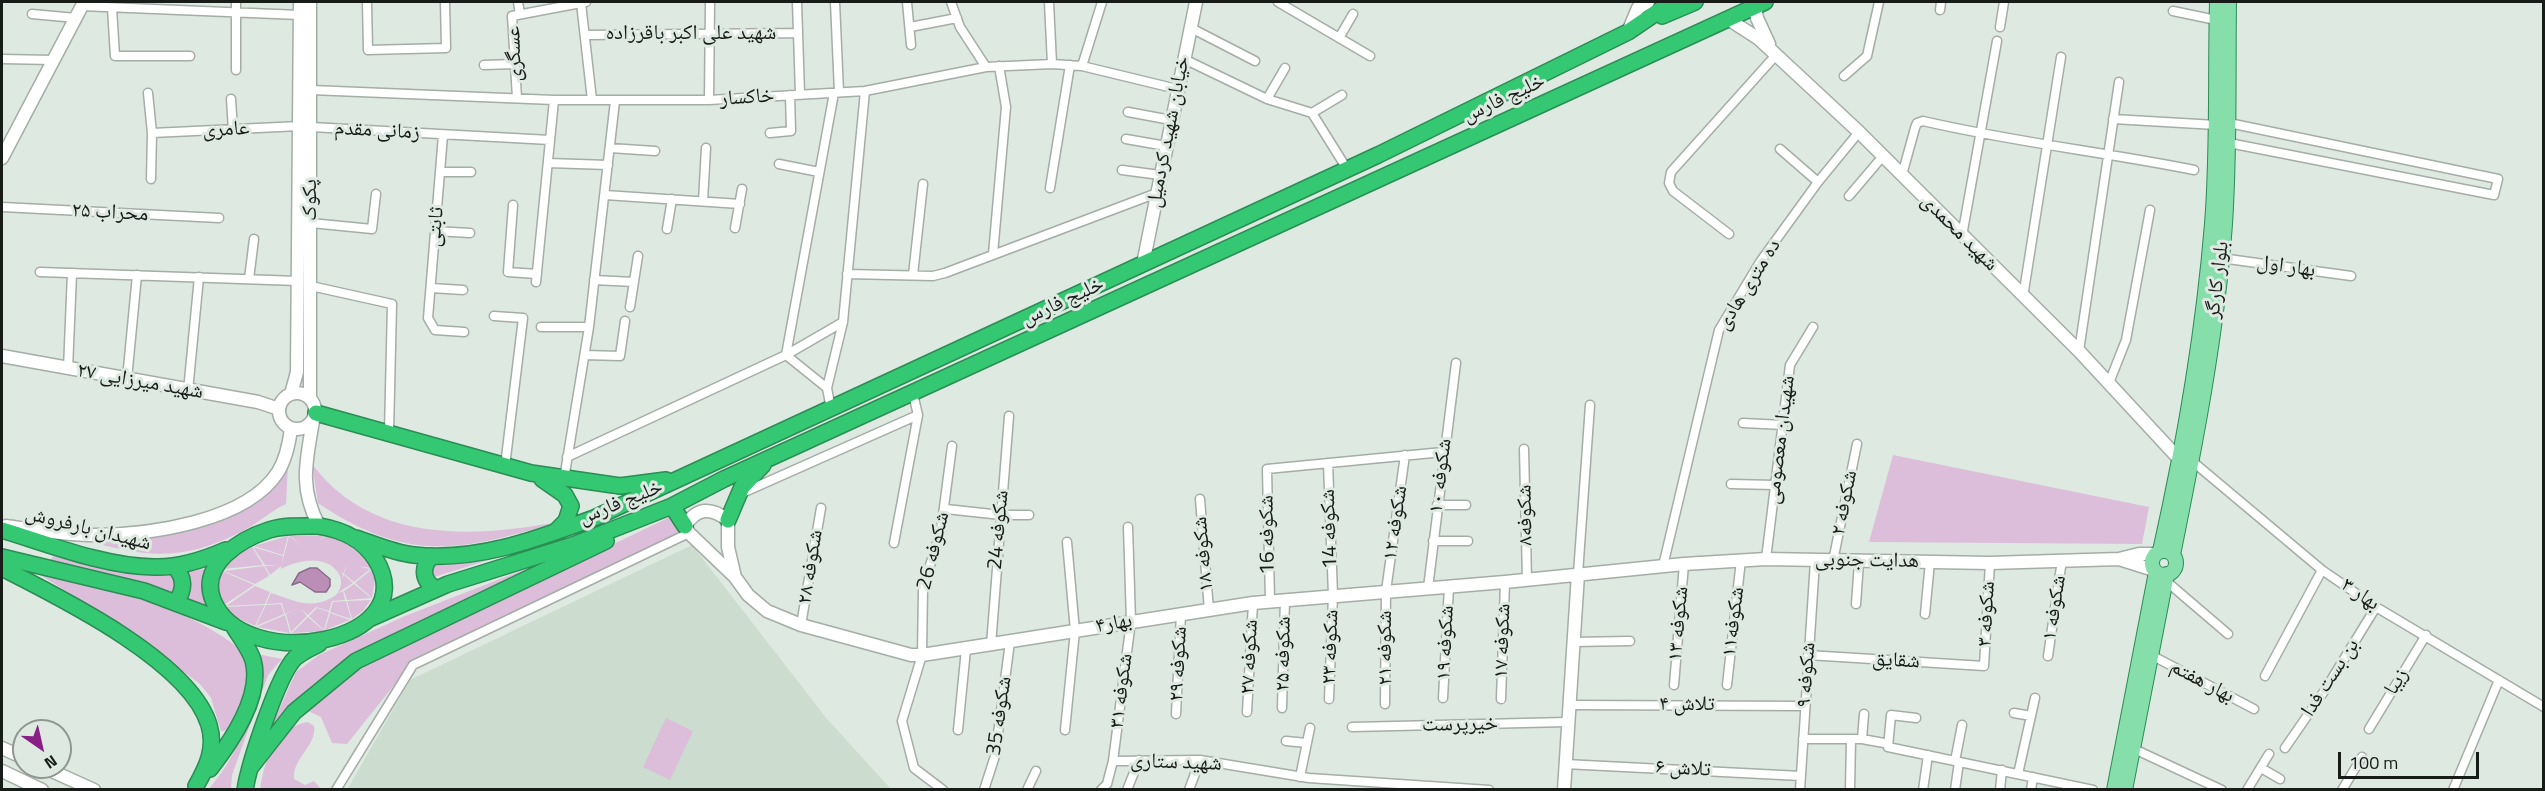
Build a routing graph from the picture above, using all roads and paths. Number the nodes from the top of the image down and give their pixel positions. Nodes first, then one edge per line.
1 (236, 2) edge
2 (300, 2) edge
3 (310, 2) edge
4 (367, 2) edge
5 (445, 2) edge
6 (518, 2) edge
7 (584, 2) edge
8 (711, 2) edge
9 (797, 2) edge
10 (835, 2) edge
11 (907, 2) edge
12 (951, 2) edge
13 (1049, 2) edge
14 (1102, 2) edge
15 (1197, 2) edge
16 (1648, 2) edge
17 (1671, 2) edge
18 (1695, 2) edge
19 (1879, 2) edge
20 (2004, 2) edge
21 (2217, 2) edge
22 (2229, 2) edge
23 (1283, 3) edge
24 (1754, 3) edge
25 (179, 6) edge
26 (80, 8) edge
27 (112, 8) junction
28 (2173, 11) dead end
29 (236, 13) junction
30 (32, 14) dead end
31 (520, 14) junction
32 (1353, 14) dead end
33 (300, 15) junction
34 (957, 18) junction
35 (1728, 19) junction
36 (2216, 20) junction
37 (910, 27) junction
38 (2000, 27) dead end
39 (1191, 28) junction
40 (1628, 32) junction
41 (798, 33) junction
42 (711, 34) junction
43 (585, 35) junction
44 (1339, 38) junction
45 (1997, 41) dead end
46 (911, 45) dead end
47 (1776, 55) junction
48 (190, 56) dead end
49 (1370, 56) dead end
50 (2061, 57) dead end
51 (2, 59) edge
52 (1184, 59) junction
53 (53, 60) junction
54 (1641, 60) junction
55 (1256, 61) dead end
56 (514, 64) junction
57 (1052, 64) junction
58 (484, 65) dead end
59 (1070, 65) junction
60 (999, 66) junction
61 (1082, 66) junction
62 (986, 67) junction
63 (1285, 68) dead end
64 (236, 70) dead end
65 (1844, 76) dead end
66 (2119, 82) dead end
67 (1177, 89) junction
68 (311, 90) junction
69 (865, 91) junction
70 (836, 92) junction
71 (148, 93) dead end
72 (800, 94) junction
73 (790, 95) junction
74 (1342, 95) dead end
75 (517, 98) junction
76 (231, 99) dead end
77 (1267, 99) junction
78 (554, 100) junction
79 (592, 100) junction
80 (615, 100) junction
81 (709, 100) junction
82 (1128, 112) dead end
83 (1312, 113) junction
84 (1171, 120) junction
85 (2113, 120) junction
86 (2223, 124) junction
87 (306, 127) junction
88 (233, 130) junction
89 (1860, 132) junction
90 (152, 133) junction
91 (770, 133) dead end
92 (1979, 134) junction
93 (443, 135) junction
94 (1126, 139) dead end
95 (550, 141) junction
96 (2229, 143) junction
97 (1166, 146) junction
98 (2046, 146) junction
99 (610, 148) junction
100 (706, 148) dead end
101 (1780, 149) dead end
102 (655, 151) dead end
103 (2108, 153) junction
104 (1883, 156) junction
105 (2, 158) edge
106 (548, 163) junction
107 (305, 164) junction
108 (779, 164) dead end
109 (608, 165) junction
110 (1347, 169) junction
111 (1122, 170) dead end
112 (2194, 170) dead end
113 (440, 172) junction
114 (471, 172) dead end
115 (819, 172) junction
116 (1160, 175) junction
117 (1902, 175) junction
118 (151, 179) dead end
119 (1818, 182) junction
120 (923, 184) dead end
121 (1050, 188) dead end
122 (742, 189) dead end
123 (1157, 193) junction
124 (376, 194) dead end
125 (605, 195) junction
126 (1850, 196) dead end
127 (672, 199) junction
128 (703, 201) junction
129 (740, 204) junction
130 (513, 206) dead end
131 (2, 207) edge
132 (2150, 210) dead end
133 (219, 218) dead end
134 (311, 223) junction
135 (735, 228) dead end
136 (667, 229) dead end
137 (435, 231) junction
138 (470, 232) dead end
139 (1729, 234) dead end
140 (1962, 236) junction
141 (254, 239) dead end
142 (993, 254) junction
143 (638, 256) dead end
144 (2221, 258) junction
145 (1143, 264) junction
146 (39, 272) dead end
147 (72, 273) junction
148 (847, 274) junction
149 (137, 275) junction
150 (913, 275) junction
151 (2351, 276) dead end
152 (199, 277) junction
153 (249, 279) junction
154 (594, 279) junction
155 (298, 281) junction
156 (634, 282) junction
157 (311, 286) junction
158 (431, 288) junction
159 (463, 290) dead end
160 (2023, 297) junction
161 (630, 307) dead end
162 (494, 316) dead end
163 (625, 321) dead end
164 (843, 322) junction
165 (541, 327) dead end
166 (589, 327) junction
167 (1813, 327) dead end
168 (464, 332) dead end
169 (2079, 351) junction
170 (585, 355) junction
171 (786, 355) junction
172 (2, 357) edge
173 (1456, 363) dead end
174 (68, 369) junction
175 (127, 380) junction
176 (2109, 383) junction
177 (827, 388) junction
178 (188, 391) junction
179 (291, 394) junction
180 (913, 394) junction
181 (310, 398) junction
182 (1590, 405) dead end
183 (279, 409) junction
184 (831, 410) junction
185 (918, 415) junction
186 (1009, 416) dead end
187 (314, 417) junction
188 (1743, 423) dead end
189 (1783, 425) junction
190 (291, 429) junction
191 (389, 432) junction
192 (1857, 444) dead end
193 (952, 446) dead end
194 (1524, 449) dead end
195 (1443, 452) junction
196 (781, 453) junction
197 (1405, 455) junction
198 (567, 457) junction
199 (2186, 460) junction
200 (717, 462) junction
201 (1328, 463) junction
202 (505, 466) junction
203 (531, 473) junction
204 (564, 479) junction
205 (1731, 484) dead end
206 (1775, 485) junction
207 (737, 495) junction
208 (1200, 498) dead end
209 (1437, 505) junction
210 (1466, 505) dead end
211 (672, 506) junction
212 (821, 508) dead end
213 (946, 509) junction
214 (1001, 515) junction
215 (1029, 515) dead end
216 (728, 520) junction
217 (319, 526) junction
218 (1128, 527) dead end
219 (2, 528) edge
220 (687, 529) junction
221 (553, 533) junction
222 (356, 538) junction
223 (1433, 540) junction
224 (1468, 541) dead end
225 (1067, 542) dead end
226 (894, 543) dead end
227 (234, 546) junction
228 (2163, 553) junction
229 (432, 556) junction
230 (2, 557) edge
231 (1767, 559) junction
232 (2120, 559) junction
233 (1741, 560) junction
234 (2062, 560) junction
235 (1815, 561) junction
236 (1833, 561) junction
237 (1859, 562) junction
238 (1930, 562) junction
239 (1990, 563) junction
240 (1684, 564) junction
241 (174, 566) junction
242 (1663, 566) junction
243 (2, 568) edge
244 (2322, 570) junction
245 (1578, 574) junction
246 (2161, 574) junction
247 (735, 577) junction
248 (1527, 580) junction
249 (1505, 582) junction
250 (1449, 587) junction
251 (1428, 588) junction
252 (436, 589) junction
253 (1386, 591) junction
254 (1333, 595) junction
255 (1285, 599) junction
256 (1270, 601) junction
257 (176, 602) junction
258 (1253, 603) junction
259 (1856, 604) dead end
260 (2376, 607) junction
261 (1209, 609) junction
262 (1181, 614) junction
263 (1925, 614) dead end
264 (369, 619) junction
265 (1131, 621) junction
266 (231, 625) junction
267 (801, 625) junction
268 (1074, 631) junction
269 (2228, 634) dead end
270 (2426, 635) junction
271 (330, 639) junction
272 (1630, 641) dead end
273 (1010, 642) junction
274 (1573, 642) junction
275 (991, 645) junction
276 (966, 649) junction
277 (922, 655) junction
278 (1808, 655) junction
279 (2151, 655) junction
280 (2048, 656) dead end
281 (1984, 666) joint
282 (2265, 676) dead end
283 (2499, 680) junction
284 (1674, 685) dead end
285 (1727, 685) dead end
286 (1443, 698) dead end
287 (2035, 698) dead end
288 (1329, 699) dead end
289 (1501, 699) dead end
290 (1385, 704) dead end
291 (1569, 705) junction
292 (1805, 705) junction
293 (2544, 707) edge
294 (1282, 708) dead end
295 (2254, 709) dead end
296 (1247, 712) dead end
297 (2014, 712) dead end
298 (1176, 714) dead end
299 (1864, 714) dead end
300 (2031, 716) junction
301 (1916, 718) dead end
302 (1567, 722) junction
303 (1962, 725) dead end
304 (1352, 727) dead end
305 (1310, 728) dead end
306 (2369, 729) dead end
307 (958, 730) dead end
308 (1065, 730) dead end
309 (1803, 739) junction
310 (1851, 739) junction
311 (1862, 739) junction
312 (1286, 741) dead end
313 (1307, 743) junction
314 (1886, 745) junction
315 (2132, 748) junction
316 (2285, 748) dead end
317 (2270, 754) dead end
318 (1928, 755) junction
319 (2362, 757) dead end
320 (1139, 760) junction
321 (1200, 760) junction
322 (1113, 761) junction
323 (1957, 761) junction
324 (1566, 764) junction
325 (250, 768) junction
326 (2261, 768) junction
327 (2, 771) edge
328 (1036, 771) dead end
329 (2002, 771) junction
330 (2018, 774) junction
331 (1801, 776) junction
332 (1300, 777) junction
333 (2033, 777) junction
334 (71, 779) edge
335 (1314, 779) junction
336 (2280, 779) dead end
337 (194, 788) edge
338 (42, 789) edge
339 (94, 789) edge
340 (245, 789) edge
341 (336, 789) edge
342 (943, 789) edge
343 (984, 789) edge
344 (1027, 789) edge
345 (1101, 789) edge
346 (1127, 789) edge
347 (1191, 789) edge
348 (1312, 789) edge
349 (1489, 789) edge
350 (1564, 789) edge
351 (1800, 789) edge
352 (1850, 789) edge
353 (1923, 789) edge
354 (1955, 789) edge
355 (2000, 789) edge
356 (2031, 789) edge
357 (2093, 789) edge
358 (2114, 789) edge
359 (2125, 789) edge
360 (2222, 789) edge
361 (2247, 789) edge
362 (2342, 789) edge
363 (2453, 789) edge

1 - 29 street
2 - 33 street, پکوک
3 - 68 street, پکوک
4 - 5 street
6 - 31 street
7 - 31 street
7 - 43 street
8 - 42 street
9 - 41 street
10 - 70 street
11 - 37 street
12 - 34 street
13 - 57 street
14 - 61 street
15 - 39 street, خیابان شهید کردمیل
16 - 40 street
17 - 40 highway, خلیج فارس
18 - 40 highway
19 - 65 street
20 - 38 street
21 - 36 main road, بلوار کارگر
22 - 86 main road, بلوار کارگر
23 - 44 street
24 - 35 highway, خلیج فارس
24 - 47 street
24 - 54 highway
25 - 27 street
25 - 29 street
26 - 27 street
26 - 30 street
26 - 53 street
27 - 48 street
28 - 36 street
29 - 33 street
29 - 64 street
31 - 56 street, عسگری
32 - 44 street
33 - 87 street, پکوک
34 - 37 street
34 - 62 street
35 - 47 street, شهید محمدی
35 - 54 highway, خلیج فارس
36 - 86 main road, بلوار کارگر
37 - 46 street
39 - 52 street, خیابان شهید کردمیل
39 - 55 street
40 - 110 highway, خلیج فارس
41 - 42 street, شهید علی اکبر باقرزاده
41 - 72 street
42 - 43 street, شهید علی اکبر باقرزاده
42 - 81 street
43 - 79 street
44 - 49 street
45 - 92 street
47 - 89 street, شهید محمدی
47 - 139 street
50 - 98 street
51 - 53 street
52 - 67 street, خیابان شهید کردمیل
52 - 77 street
53 - 105 street
54 - 180 highway, خلیج فارس
56 - 58 street
56 - 75 street, عسگری
57 - 59 street, خاکسار
57 - 60 street, خاکسار
59 - 61 street, خاکسار
59 - 121 street
60 - 62 street, خاکسار
60 - 142 street
61 - 67 street, خاکسار
62 - 69 street, خاکسار
63 - 77 street
66 - 85 street
67 - 84 street, خیابان شهید کردمیل
68 - 75 street, خاکسار
68 - 87 street, پکوک
69 - 70 street, خاکسار
69 - 148 street
70 - 72 street, خاکسار
70 - 115 street
71 - 90 street
72 - 73 street, خاکسار
73 - 81 street, خاکسار
73 - 91 street
74 - 83 street
75 - 78 street, خاکسار
76 - 88 street
77 - 83 street
78 - 79 street, خاکسار
78 - 95 street
79 - 80 street, خاکسار
80 - 81 street, خاکسار
80 - 99 street
82 - 84 street
83 - 110 street
84 - 97 street, خیابان شهید کردمیل
85 - 86 street
85 - 103 street
86 - 96 main road, بلوار کارگر
86 - 96 street
86 - 199 main road, بلوار کارگر
87 - 88 street, عامری
87 - 93 street, زمانی مقدم
87 - 107 street, پکوک
88 - 90 street, عامری
89 - 104 street, شهید محمدی
89 - 119 street, ده متری هادی
90 - 118 street
92 - 98 street
92 - 117 street
92 - 140 street
93 - 95 street, زمانی مقدم
93 - 113 street, ثابتی
94 - 97 street
95 - 106 street
96 - 144 main road, بلوار کارگر
97 - 116 street, خیابان شهید کردمیل
98 - 103 street
98 - 160 street
99 - 102 street
99 - 109 street
100 - 128 street
101 - 119 street
103 - 112 street
103 - 169 street
104 - 117 street, شهید محمدی
104 - 126 street
106 - 109 street
106 - 130 street
107 - 134 street, پکوک
107 - 155 street, پکوک
108 - 115 street
109 - 125 street
110 - 145 highway, خلیج فارس
111 - 116 street
113 - 114 street
113 - 137 street, ثابتی
115 - 171 street
116 - 123 street, خیابان شهید کردمیل
117 - 140 street, شهید محمدی
119 - 242 street, ده متری هادی
120 - 150 street
122 - 129 street
123 - 142 street
123 - 145 street, خیابان شهید کردمیل
124 - 134 street
125 - 127 street
125 - 154 street
127 - 128 street
127 - 136 street
128 - 129 street
129 - 135 street
131 - 133 street, محراب ۲۵
132 - 176 street
134 - 157 street, پکوک
137 - 138 street
137 - 158 street, ثابتی
140 - 160 street, شهید محمدی
141 - 153 street
142 - 150 street
143 - 156 street
144 - 151 street, بهار اول
144 - 199 main road, بلوار کارگر
145 - 184 highway, خلیج فارس
146 - 147 street
147 - 149 street
147 - 174 street
148 - 150 street
148 - 164 street
149 - 152 street
149 - 175 street
152 - 153 street
152 - 178 street
153 - 155 street
154 - 156 street
154 - 166 street
155 - 179 street, پکوک
156 - 161 street
157 - 181 street, پکوک
157 - 191 street
158 - 159 street
158 - 168 street, ثابتی
160 - 169 street, شهید محمدی
162 - 202 street
163 - 170 street
164 - 171 street
164 - 177 street
165 - 166 street
166 - 170 street
167 - 189 street, شهیدان معصومی
169 - 176 street, شهید محمدی
170 - 198 street
171 - 177 street
171 - 198 street
172 - 174 street, شهید میرزایی ۲۷
173 - 195 street, شکوفه ۱۰
174 - 175 street, شهید میرزایی ۲۷
175 - 178 street, شهید میرزایی ۲۷
176 - 199 street, شهید محمدی
177 - 184 street
178 - 183 street, شهید میرزایی ۲۷
179 - 181 street
179 - 183 street
180 - 185 street
180 - 196 highway, خلیج فارس
181 - 187 street
182 - 245 street
183 - 190 street
184 - 200 highway, خلیج فارس
185 - 207 street
185 - 226 street
186 - 214 street, شکوفه 24
187 - 190 street
187 - 191 highway
187 - 217 street
188 - 189 street
189 - 206 street, شهیدان معصومی
190 - 219 street
191 - 202 highway
192 - 236 street, شکوفه ۲
193 - 213 street, شکوفه 26
194 - 248 street, شکوفه۸
195 - 197 street
195 - 209 street, شکوفه ۱۰
196 - 207 highway
196 - 211 highway, خلیج فارس
197 - 201 street
197 - 253 street, شکوفه ۱۲
198 - 204 street
199 - 228 main road, بلوار کارگر
199 - 244 street, بهار ۳
200 - 204 highway
200 - 221 highway, خلیج فارس
201 - 254 street, شکوفه 14
201 - 256 street, شکوفه 16
202 - 203 highway
203 - 204 highway
203 - 221 highway
205 - 206 street
206 - 231 street, شهیدان معصومی
207 - 216 highway
208 - 261 street, شکوفه ۱۸
209 - 210 street
209 - 223 street, شکوفه ۱۰
211 - 220 highway
211 - 252 highway, خلیج فارس
211 - 325 highway
212 - 267 street, شکوفه ۲۸
213 - 214 street
213 - 277 street, شکوفه 26
214 - 215 street
214 - 275 street, شکوفه 24
216 - 220 street
216 - 247 street
217 - 222 highway
217 - 227 highway
218 - 265 street, شکوفه ۳۱
219 - 241 highway, شهیدان بارفروش
220 - 247 street, بهار۴
220 - 341 street
221 - 229 highway, خلیج فارس
222 - 229 highway, خلیج فارس
222 - 264 highway
223 - 224 street
223 - 251 street, شکوفه ۱۰
225 - 268 street
227 - 241 highway, شهیدان بارفروش
227 - 266 highway
228 - 232 street, هدایت جنوبی
228 - 246 main road
228 - 246 main road
229 - 252 highway
230 - 257 highway
231 - 233 street, هدایت جنوبی
231 - 235 street, هدایت جنوبی
232 - 234 street, هدایت جنوبی
232 - 246 street
233 - 240 street, هدایت جنوبی
233 - 285 street, شکوفه۱۱
234 - 239 street, هدایت جنوبی
234 - 280 street, شکوفه ۱
235 - 236 street, هدایت جنوبی
235 - 278 street, شکوفه ۹
236 - 237 street, هدایت جنوبی
237 - 238 street, هدایت جنوبی
237 - 259 street
238 - 239 street, هدایت جنوبی
238 - 263 street
239 - 281 street, شکوفه ۳
240 - 242 street, هدایت جنوبی
240 - 284 street, شکوفه ۱۳
241 - 257 highway
242 - 245 street, هدایت جنوبی
243 - 337 highway
244 - 260 street, بهار ۳
244 - 282 street
245 - 248 street, بهار۴
245 - 274 street
246 - 269 street
246 - 279 main road
246 - 358 main road
247 - 267 street, بهار۴
248 - 249 street, بهار۴
249 - 250 street, بهار۴
249 - 289 street, شکوفه ۱۷
250 - 251 street, بهار۴
250 - 286 street, شکوفه ۱۹
251 - 253 street, بهار۴
252 - 264 highway, خلیج فارس
253 - 254 street, بهار۴
253 - 290 street, شکوفه ۲۱
254 - 255 street, بهار۴
254 - 288 street, شکوفه ۲۳
255 - 256 street, بهار۴
255 - 294 street, شکوفه ۲۵
256 - 258 street, بهار۴
257 - 266 highway
258 - 261 street, بهار۴
258 - 296 street, شکوفه ۲۷
260 - 270 street, بهار ۳
260 - 316 street, بن بست فدا
261 - 262 street, بهار۴
262 - 265 street, بهار۴
262 - 298 street, شکوفه ۲۹
264 - 271 highway
265 - 268 street, بهار۴
265 - 322 street, شکوفه ۳۱
266 - 271 highway
266 - 337 highway
267 - 277 street, بهار۴
268 - 273 street, بهار۴
268 - 308 street
270 - 283 street, بهار ۳
270 - 306 street, زیبا
271 - 325 highway
272 - 274 street
273 - 275 street, بهار۴
273 - 343 street, شکوفه 35
274 - 291 street
275 - 276 street, بهار۴
276 - 277 street, بهار۴
276 - 307 street
277 - 342 street, شکوفه 26
278 - 281 street, شقایق
278 - 292 street, شکوفه ۹
279 - 295 street, بهار هفتم
279 - 315 main road
283 - 293 street, بهار ۳
283 - 363 street
287 - 300 street
291 - 292 street, تلاش ۴
291 - 302 street
292 - 309 street, شکوفه ۹
297 - 300 street
299 - 311 street
300 - 330 street
301 - 314 street
302 - 304 street, خیرپرست
302 - 324 street
303 - 323 street
305 - 313 street
309 - 310 street
309 - 331 street, شکوفه ۹
310 - 311 street
310 - 352 street
311 - 314 street
312 - 313 street
313 - 332 street
314 - 318 street
315 - 359 main road
315 - 360 street
317 - 326 street
318 - 323 street
318 - 353 street
319 - 362 street
320 - 321 street, شهید ستاری
320 - 322 street, شهید ستاری
320 - 346 street
321 - 332 street, شهید ستاری
321 - 347 street
322 - 345 street, شکوفه ۳۱
323 - 329 street
323 - 354 street
324 - 331 street, تلاش ۶
324 - 350 street
325 - 340 highway
326 - 336 street
326 - 361 street
327 - 338 street
328 - 344 street
329 - 330 street
329 - 355 street
330 - 333 street
331 - 351 street, شکوفه ۹
332 - 335 street, شهید ستاری
333 - 356 street
333 - 357 street
334 - 339 street
335 - 348 street
335 - 349 street, شهید ستاری

